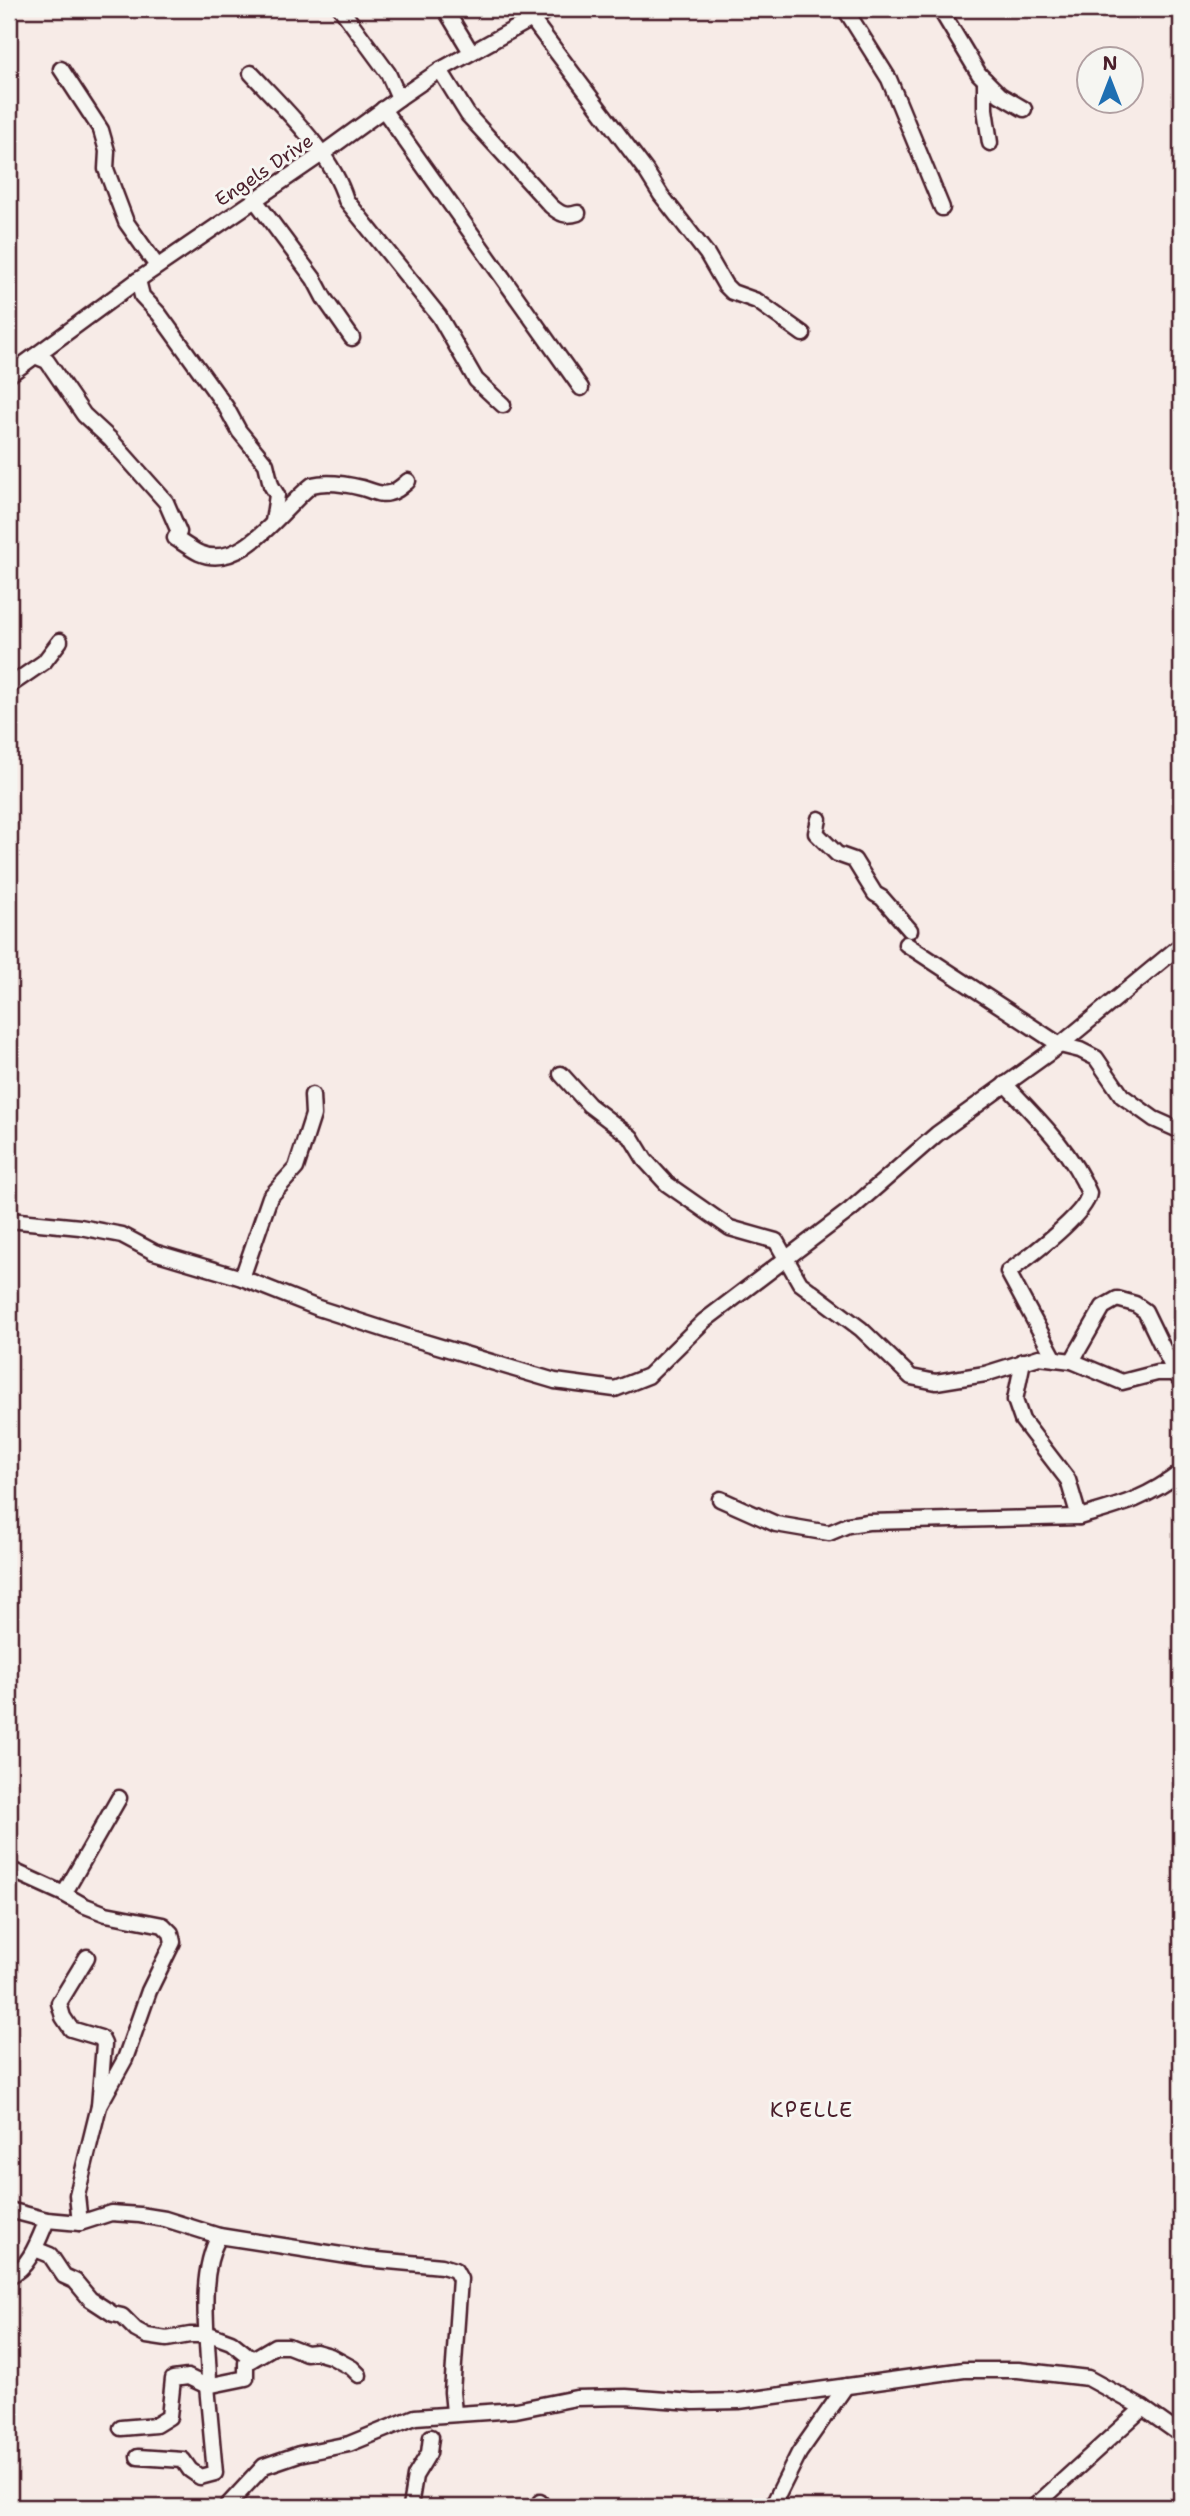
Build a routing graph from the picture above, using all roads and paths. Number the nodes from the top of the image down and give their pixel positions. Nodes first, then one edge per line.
1 (341, 9) edge
2 (444, 9) edge
3 (550, 9) edge
4 (845, 9) edge
5 (940, 9) edge
6 (531, 18) junction
7 (471, 52) junction
8 (61, 69) dead end
9 (440, 70) junction
10 (251, 72) dead end
11 (985, 80) junction
12 (399, 98) junction
13 (383, 109) junction
14 (1024, 109) dead end
15 (990, 143) dead end
16 (322, 154) junction
17 (255, 200) junction
18 (942, 208) dead end
19 (578, 213) dead end
20 (157, 267) junction
21 (138, 280) junction
22 (803, 334) dead end
23 (352, 338) dead end
24 (35, 356) junction
25 (9, 375) edge
26 (581, 388) dead end
27 (503, 404) dead end
28 (408, 481) dead end
29 (273, 522) junction
30 (60, 641) dead end
31 (9, 686) edge
32 (819, 819) dead end
33 (1181, 945) edge
34 (1060, 1045) junction
35 (561, 1074) dead end
36 (1005, 1084) junction
37 (312, 1095) dead end
38 (1181, 1131) edge
39 (9, 1220) edge
40 (786, 1260) junction
41 (243, 1278) junction
42 (1055, 1359) junction
43 (1072, 1361) junction
44 (1023, 1362) junction
45 (1178, 1377) edge
46 (1181, 1472) edge
47 (720, 1499) dead end
48 (1079, 1517) junction
49 (119, 1798) dead end
50 (9, 1869) edge
51 (64, 1894) junction
52 (87, 1957) dead end
53 (99, 2106) junction
54 (9, 2210) edge
55 (47, 2220) junction
56 (80, 2223) junction
57 (219, 2236) junction
58 (35, 2249) junction
59 (9, 2276) edge
60 (208, 2335) junction
61 (252, 2358) junction
62 (359, 2375) dead end
63 (207, 2386) junction
64 (846, 2386) junction
65 (1143, 2408) junction
66 (454, 2412) junction
67 (121, 2428) dead end
68 (1181, 2435) edge
69 (430, 2437) dead end
70 (138, 2457) dead end
71 (226, 2507) edge
72 (410, 2507) edge
73 (772, 2507) edge
74 (1034, 2507) edge

1 - 12 street
2 - 7 street
3 - 6 street, Engels Drive
4 - 18 street
5 - 11 street
6 - 7 street, Engels Drive
6 - 22 street
7 - 9 street, Engels Drive
8 - 20 street
9 - 12 street, Engels Drive
9 - 19 street
10 - 16 street
11 - 14 street
11 - 15 street
12 - 13 street, Engels Drive
13 - 16 street, Engels Drive
13 - 26 street
16 - 17 street, Engels Drive
16 - 27 street
17 - 20 street, Engels Drive
17 - 23 street
20 - 21 street, Engels Drive
21 - 24 street, Engels Drive
21 - 29 street
24 - 25 street, Engels Drive
24 - 29 street
28 - 29 street
30 - 31 street
32 - 34 street
33 - 34 street
34 - 36 street
34 - 38 street
35 - 40 street
36 - 40 street
36 - 42 street
37 - 41 street
39 - 41 street
40 - 41 street
40 - 44 street
42 - 43 street
42 - 44 street
43 - 45 street
43 - 45 street
44 - 48 street
46 - 48 street
47 - 48 street
49 - 51 street
50 - 51 street
51 - 53 street
52 - 53 street
53 - 56 street
54 - 55 street
55 - 56 street
55 - 58 street
56 - 57 street
57 - 60 street
57 - 66 street
58 - 59 street
58 - 60 street
60 - 61 street
60 - 63 street
61 - 62 street
61 - 63 street
63 - 67 street
63 - 70 street
64 - 65 street
64 - 66 street
64 - 73 street
65 - 68 street
65 - 74 street
66 - 71 street
69 - 72 street

